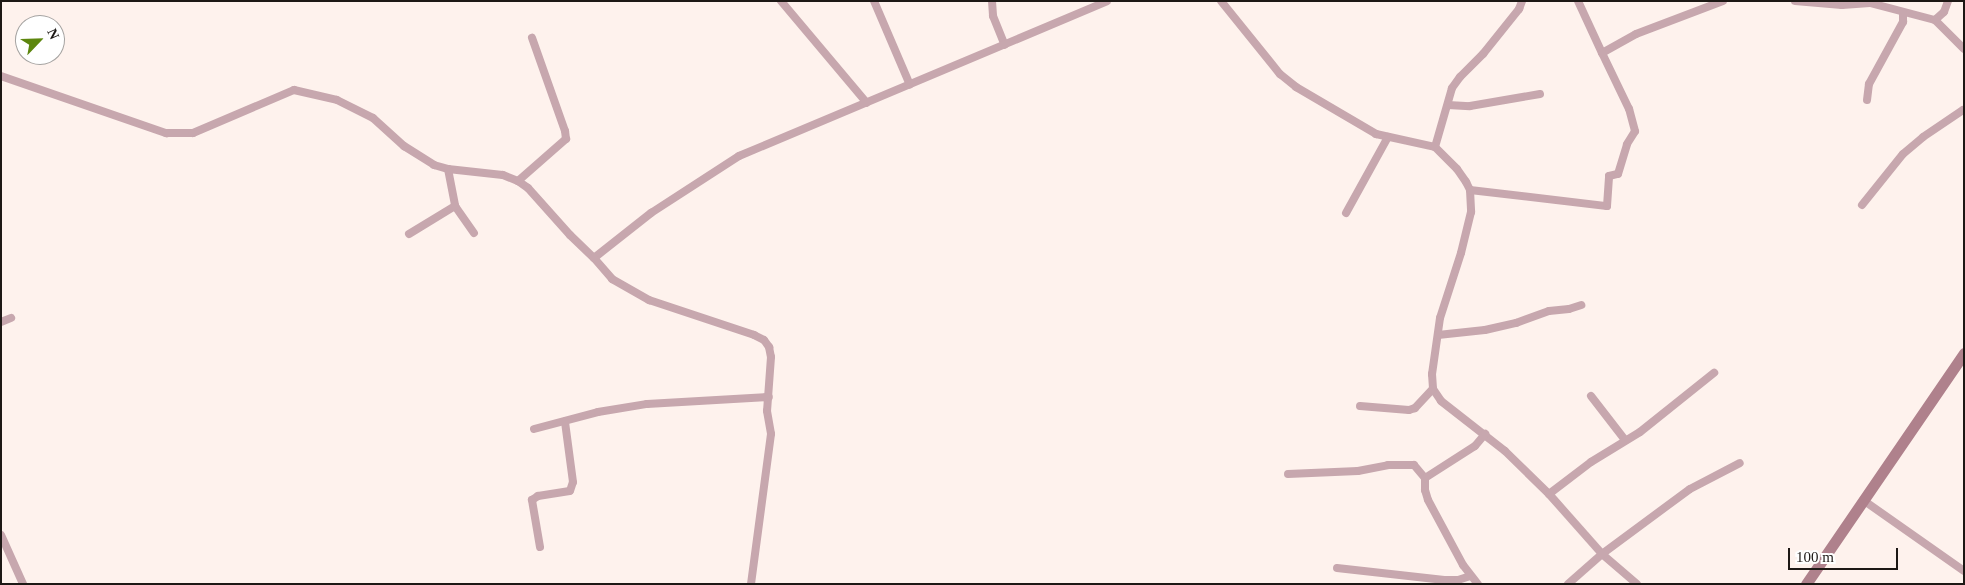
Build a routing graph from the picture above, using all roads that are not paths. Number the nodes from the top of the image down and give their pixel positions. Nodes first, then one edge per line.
1 (781, 1) edge
2 (874, 1) edge
3 (992, 1) edge
4 (1107, 1) edge
5 (1221, 1) edge
6 (1522, 1) edge
7 (1578, 1) edge
8 (1723, 1) edge
9 (1795, 1) edge
10 (1948, 1) edge
11 (1903, 13) junction
12 (1935, 20) junction
13 (532, 38) dead end
14 (1005, 45) junction
15 (1964, 49) edge
16 (1602, 52) junction
17 (1, 76) edge
18 (910, 85) junction
19 (1540, 94) dead end
20 (1867, 100) dead end
21 (867, 103) junction
22 (1448, 105) junction
23 (1963, 110) edge
24 (1388, 137) junction
25 (1435, 147) junction
26 (448, 169) junction
27 (518, 181) junction
28 (1470, 190) junction
29 (1862, 205) dead end
30 (455, 206) junction
31 (1346, 213) dead end
32 (474, 233) dead end
33 (409, 234) dead end
34 (594, 258) junction
35 (1581, 305) dead end
36 (11, 318) dead end
37 (1, 322) edge
38 (1438, 336) junction
39 (1964, 353) edge
40 (1714, 373) dead end
41 (1433, 389) junction
42 (1591, 396) dead end
43 (769, 397) junction
44 (1360, 406) dead end
45 (566, 422) junction
46 (534, 429) dead end
47 (1485, 434) junction
48 (1626, 440) junction
49 (1740, 463) dead end
50 (1288, 474) dead end
51 (1425, 478) junction
52 (1549, 494) junction
53 (1863, 500) junction
54 (1, 535) edge
55 (540, 547) dead end
56 (1602, 554) junction
57 (1337, 568) dead end
58 (1964, 571) edge
59 (1470, 576) junction
60 (23, 584) edge
61 (751, 584) edge
62 (1478, 584) edge
63 (1568, 584) edge
64 (1637, 584) edge
65 (1806, 584) edge

1 - 21 street
2 - 18 street
3 - 14 street
4 - 14 street
5 - 24 street
6 - 22 street
7 - 16 street
8 - 16 street
9 - 11 street
10 - 12 street
11 - 12 street
11 - 20 street
12 - 15 street
13 - 27 street
14 - 18 street
16 - 28 street
17 - 26 street
18 - 21 street
19 - 22 street
21 - 34 street
22 - 25 street
23 - 29 street
24 - 25 street
24 - 31 street
25 - 28 street
26 - 27 street
26 - 30 street
27 - 34 street
28 - 38 street
30 - 32 street
30 - 33 street
34 - 43 street
35 - 38 street
36 - 37 street
38 - 41 street
39 - 53 street
40 - 48 street
41 - 44 street
41 - 47 street
42 - 48 street
43 - 45 street
43 - 61 street
45 - 46 street
45 - 55 street
47 - 51 street
47 - 52 street
48 - 52 street
49 - 56 street
50 - 51 street
51 - 59 street
52 - 56 street
53 - 58 street
53 - 65 street
54 - 60 street
56 - 63 street
56 - 64 street
57 - 59 street
59 - 62 street

